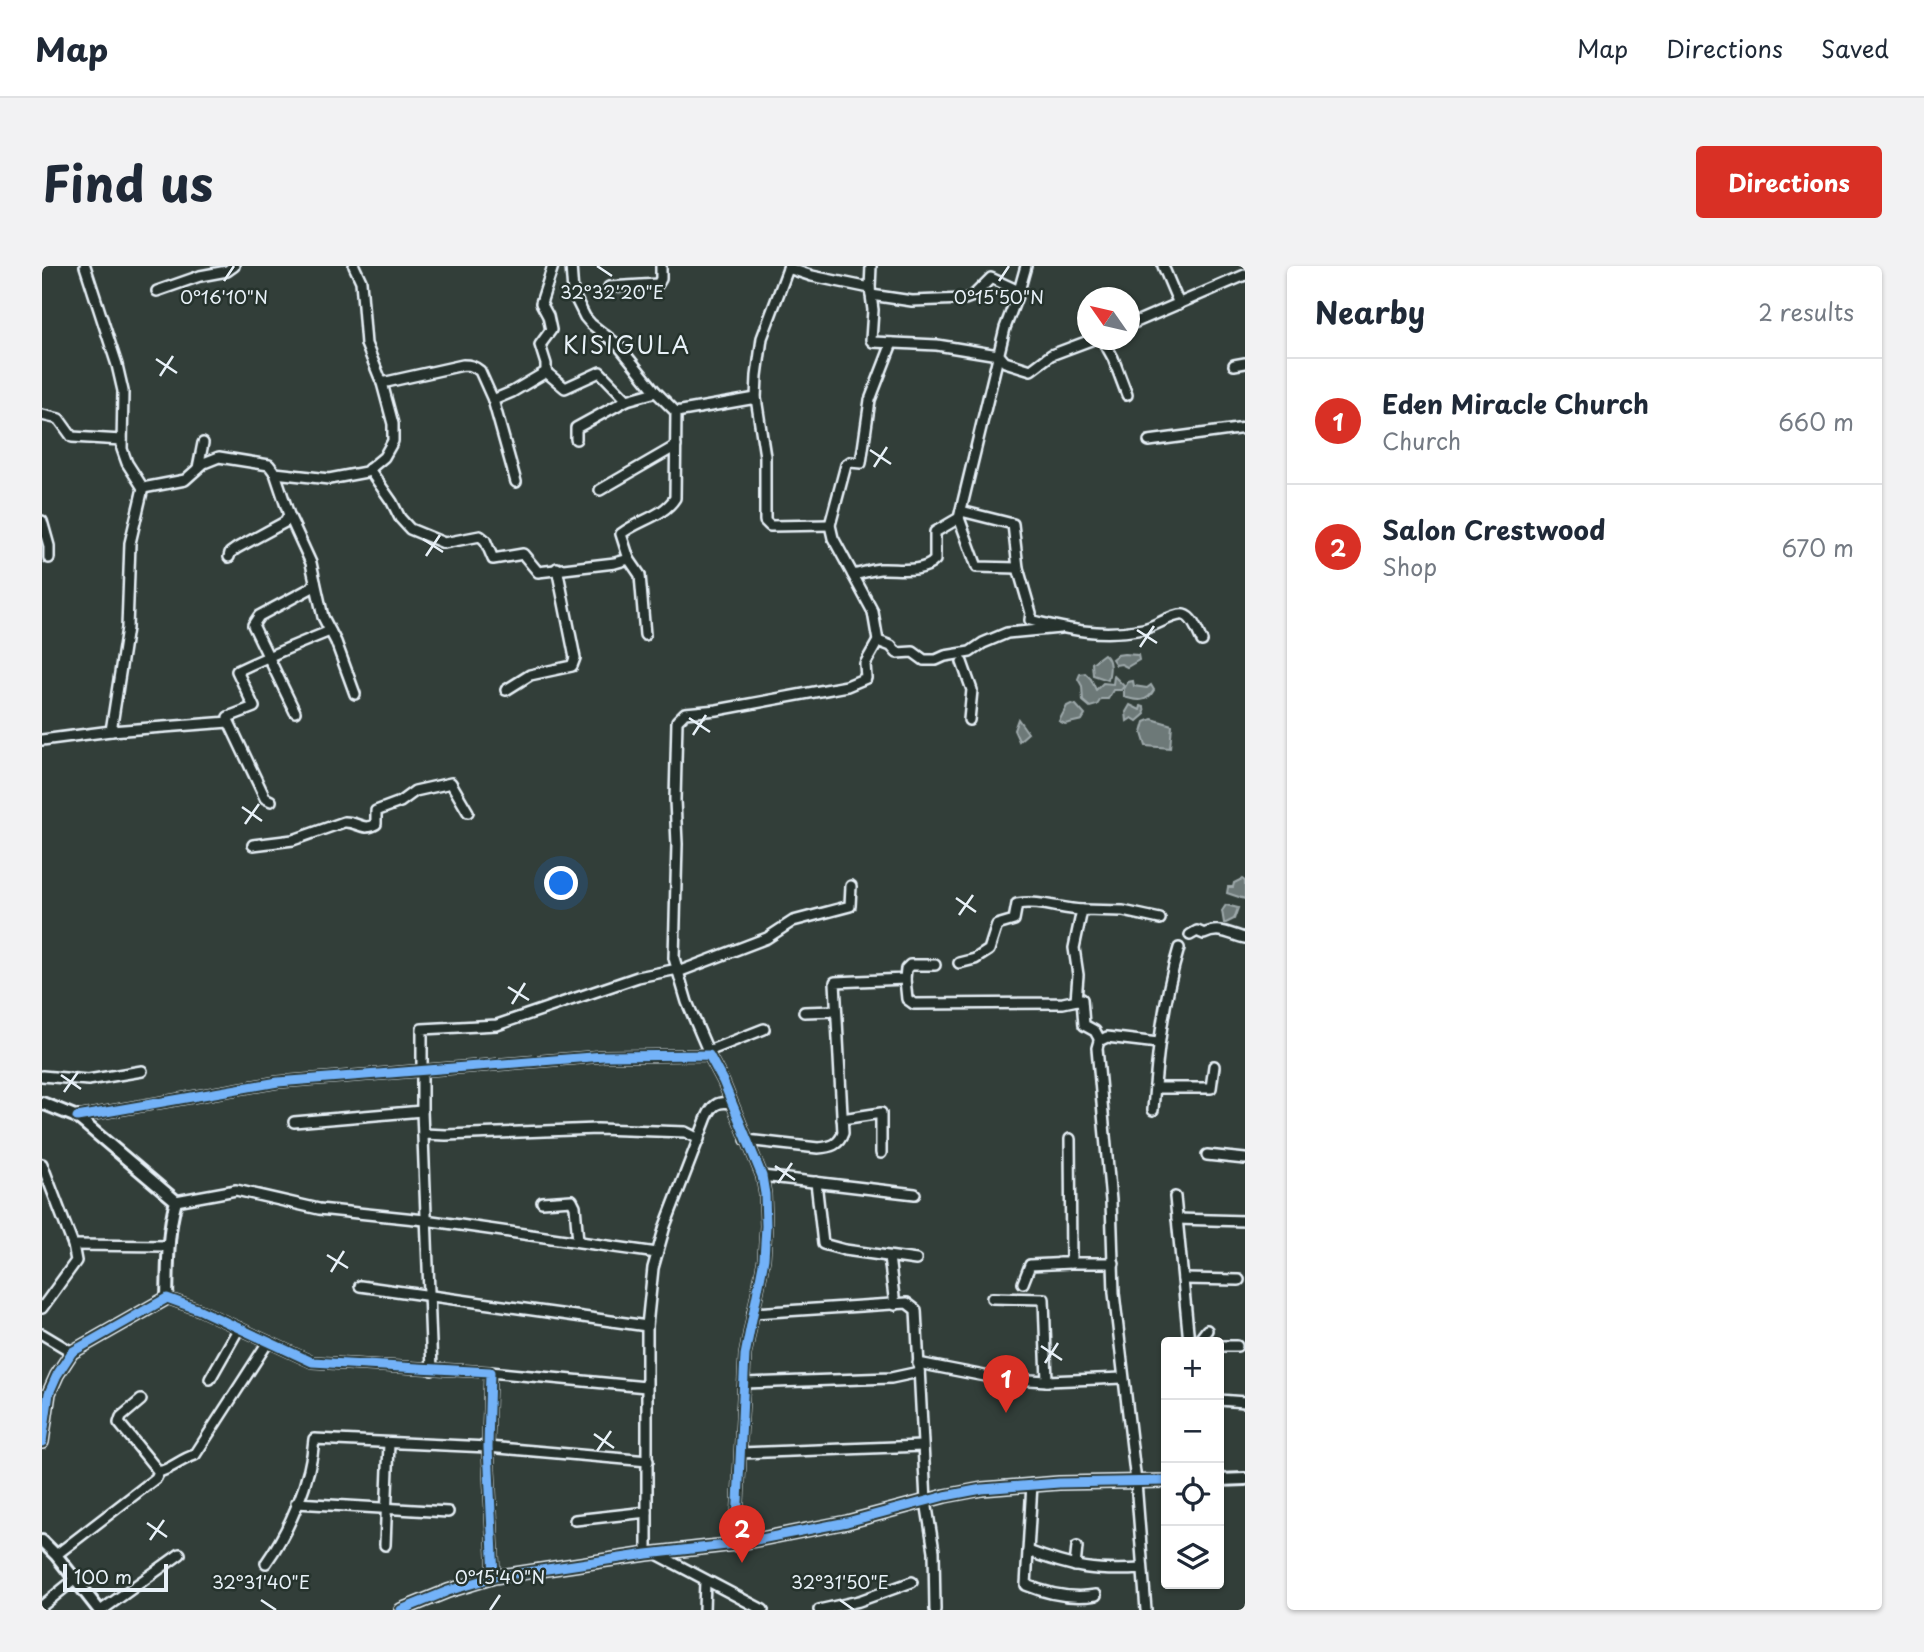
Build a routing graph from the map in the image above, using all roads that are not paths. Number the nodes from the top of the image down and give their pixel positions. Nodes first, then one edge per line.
1 (85, 266) edge
2 (234, 266) edge
3 (354, 266) edge
4 (553, 266) edge
5 (571, 266) edge
6 (661, 266) edge
7 (872, 266) edge
8 (1026, 266) edge
9 (1163, 266) edge
10 (789, 267) edge
11 (1245, 275) edge
12 (609, 287) dead end
13 (157, 291) dead end
14 (870, 291) junction
15 (1018, 291) junction
16 (1179, 304) junction
17 (1140, 320) edge
18 (892, 343) junction
19 (1077, 345) edge
20 (1108, 350) edge
21 (998, 354) junction
22 (1245, 363) edge
23 (1234, 365) dead end
24 (545, 372) junction
25 (382, 383) junction
26 (656, 392) junction
27 (1127, 395) dead end
28 (756, 398) junction
29 (493, 400) junction
30 (627, 400) junction
31 (676, 412) junction
32 (42, 415) edge
33 (1245, 428) edge
34 (576, 439) dead end
35 (122, 440) junction
36 (1149, 440) dead end
37 (203, 443) dead end
38 (676, 446) junction
39 (369, 469) junction
40 (198, 470) junction
41 (275, 473) junction
42 (516, 481) dead end
43 (143, 488) junction
44 (600, 490) dead end
45 (960, 514) junction
46 (289, 515) junction
47 (42, 521) edge
48 (830, 525) junction
49 (229, 557) dead end
50 (49, 558) dead end
51 (629, 559) junction
52 (557, 568) junction
53 (1018, 568) junction
54 (853, 575) junction
55 (315, 582) junction
56 (1060, 628) junction
57 (330, 631) junction
58 (645, 635) dead end
59 (1202, 641) dead end
60 (878, 642) junction
61 (268, 656) junction
62 (962, 663) dead end
63 (506, 690) dead end
64 (355, 694) dead end
65 (295, 712) dead end
66 (228, 717) dead end
67 (969, 720) dead end
68 (111, 731) junction
69 (42, 740) edge
70 (271, 801) dead end
71 (468, 812) dead end
72 (253, 845) dead end
73 (851, 886) dead end
74 (1082, 910) junction
75 (1160, 919) dead end
76 (1189, 935) dead end
77 (1245, 938) edge
78 (1179, 948) dead end
79 (959, 963) dead end
80 (935, 965) dead end
81 (678, 971) junction
82 (905, 979) junction
83 (1079, 1000) junction
84 (836, 1011) junction
85 (804, 1012) dead end
86 (764, 1029) dead end
87 (1100, 1040) junction
88 (1158, 1043) junction
89 (1213, 1066) dead end
90 (422, 1070) junction
91 (142, 1071) dead end
92 (42, 1076) edge
93 (1154, 1088) junction
94 (42, 1103) edge
95 (730, 1103) junction
96 (1153, 1110) dead end
97 (422, 1111) junction
98 (77, 1118) junction
99 (842, 1119) junction
100 (294, 1122) dead end
101 (423, 1134) junction
102 (699, 1139) junction
103 (1070, 1139) dead end
104 (746, 1140) junction
105 (881, 1153) dead end
106 (1207, 1155) dead end
107 (1245, 1159) edge
108 (42, 1164) edge
109 (762, 1176) junction
110 (816, 1182) junction
111 (915, 1194) dead end
112 (1175, 1197) dead end
113 (176, 1201) junction
114 (542, 1202) dead end
115 (1177, 1219) junction
116 (425, 1220) junction
117 (1245, 1221) edge
118 (578, 1241) junction
119 (73, 1245) junction
120 (168, 1246) junction
121 (656, 1253) junction
122 (889, 1257) junction
123 (916, 1260) dead end
124 (1059, 1263) dead end
125 (1071, 1263) junction
126 (1114, 1263) junction
127 (1183, 1279) junction
128 (1239, 1280) dead end
129 (1023, 1283) dead end
130 (360, 1286) dead end
131 (427, 1297) junction
132 (992, 1297) dead end
133 (167, 1298) junction
134 (895, 1305) junction
135 (42, 1308) edge
136 (753, 1313) junction
137 (647, 1326) junction
138 (239, 1328) junction
139 (1207, 1330) dead end
140 (42, 1334) edge
141 (1189, 1337) edge
142 (1202, 1337) edge
143 (268, 1342) junction
144 (1224, 1346) edge
145 (1237, 1346) dead end
146 (72, 1352) junction
147 (918, 1368) junction
148 (432, 1370) junction
149 (490, 1372) junction
150 (1124, 1378) junction
151 (210, 1379) dead end
152 (1047, 1381) junction
153 (745, 1382) junction
154 (646, 1387) junction
155 (141, 1400) dead end
156 (1224, 1400) edge
157 (1245, 1402) edge
158 (44, 1404) edge
159 (42, 1442) edge
160 (389, 1443) junction
161 (922, 1446) junction
162 (488, 1447) junction
163 (741, 1453) junction
164 (648, 1461) junction
165 (159, 1472) junction
166 (1245, 1479) edge
167 (1224, 1480) edge
168 (1161, 1481) edge
169 (1136, 1482) junction
170 (1032, 1484) junction
171 (926, 1501) junction
172 (296, 1503) junction
173 (386, 1510) junction
174 (448, 1512) dead end
175 (647, 1512) junction
176 (575, 1520) dead end
177 (42, 1541) edge
178 (736, 1544) junction
179 (385, 1545) dead end
180 (1077, 1547) dead end
181 (1028, 1552) junction
182 (651, 1553) junction
183 (180, 1554) dead end
184 (56, 1555) junction
185 (266, 1563) dead end
186 (1075, 1566) junction
187 (1142, 1569) junction
188 (494, 1577) junction
189 (74, 1580) junction
190 (705, 1581) junction
191 (912, 1582) dead end
192 (1096, 1595) dead end
193 (42, 1606) edge
194 (101, 1610) edge
195 (401, 1610) edge
196 (704, 1610) edge
197 (763, 1610) edge
198 (819, 1610) edge
199 (935, 1610) edge
200 (1146, 1610) edge

1 - 35 street
2 - 13 street
3 - 25 street
4 - 24 street
5 - 26 street
6 - 12 street
7 - 14 street
8 - 15 street
9 - 16 street
10 - 14 street
10 - 28 street
11 - 16 street
14 - 15 street
14 - 18 street
15 - 21 street
16 - 17 street
18 - 21 street
18 - 48 street
19 - 21 street
20 - 27 street
21 - 45 street
22 - 23 street
24 - 29 street
24 - 30 street
25 - 29 street
25 - 39 street
26 - 30 street
26 - 31 street
28 - 31 street
28 - 48 street
29 - 42 street
30 - 34 street
31 - 38 street
32 - 35 street
33 - 36 street
35 - 43 street
37 - 40 street
38 - 44 street
38 - 51 street
39 - 41 street
39 - 52 street
40 - 41 street
40 - 43 street
41 - 46 street
43 - 68 street
45 - 53 street
45 - 53 street
45 - 54 street
46 - 49 street
46 - 55 street
47 - 50 street
48 - 54 street
51 - 52 street
51 - 58 street
52 - 63 street
53 - 56 street
54 - 60 street
55 - 57 street
55 - 61 street
56 - 59 street
56 - 60 street
57 - 61 street
57 - 64 street
60 - 81 street
61 - 65 street
61 - 66 street
62 - 67 street
68 - 69 street
68 - 70 street
71 - 72 street
73 - 81 street
74 - 75 street
74 - 79 street
74 - 83 street
76 - 77 street
78 - 88 street
80 - 82 street
81 - 86 street
81 - 90 street
82 - 83 street
82 - 84 street
83 - 87 street
84 - 85 street
84 - 99 street
87 - 88 street
87 - 126 street
88 - 93 street
89 - 93 street
90 - 95 street
90 - 97 street
90 - 98 street
91 - 92 street
93 - 96 street
94 - 98 street
95 - 102 street
95 - 104 street
97 - 100 street
97 - 101 street
98 - 113 street
99 - 104 street
99 - 105 street
101 - 102 street
101 - 116 street
102 - 121 street
103 - 125 street
104 - 109 street
106 - 107 street
108 - 119 street
109 - 110 street
109 - 136 street
110 - 111 street
110 - 122 street
112 - 115 street
113 - 116 street
113 - 120 street
114 - 118 street
115 - 117 street
115 - 127 street
116 - 118 street
116 - 131 street
118 - 121 street
119 - 120 street
119 - 135 street
120 - 133 street
121 - 137 street
122 - 123 street
122 - 134 street
124 - 125 street
125 - 126 street
125 - 129 street
126 - 150 street
127 - 128 street
127 - 141 street
130 - 131 street
131 - 137 street
131 - 148 street
132 - 152 street
133 - 138 street
133 - 146 street
134 - 136 street
134 - 147 street
136 - 153 street
137 - 154 street
138 - 143 street
138 - 151 street
139 - 142 street
140 - 146 street
143 - 148 street
143 - 165 street
144 - 145 street
146 - 158 street
147 - 152 street
147 - 153 street
147 - 161 street
148 - 149 street
149 - 154 street
149 - 162 street
150 - 152 street
150 - 169 street
153 - 163 street
154 - 164 street
155 - 165 street
156 - 157 street
158 - 159 street
160 - 162 street
160 - 172 street
160 - 173 street
161 - 163 street
161 - 171 street
162 - 164 street
162 - 188 street
163 - 178 street
164 - 175 street
165 - 184 street
166 - 167 street
168 - 169 street
169 - 170 street
169 - 187 street
170 - 171 street
170 - 181 street
171 - 178 street
171 - 199 street
172 - 173 street
172 - 185 street
173 - 174 street
173 - 179 street
175 - 176 street
175 - 182 street
177 - 184 street
178 - 182 street
180 - 186 street
181 - 186 street
181 - 192 street
182 - 188 street
182 - 190 street
183 - 194 street
184 - 189 street
186 - 187 street
187 - 200 street
188 - 195 street
189 - 193 street
189 - 194 street
190 - 196 street
190 - 197 street
191 - 198 street

